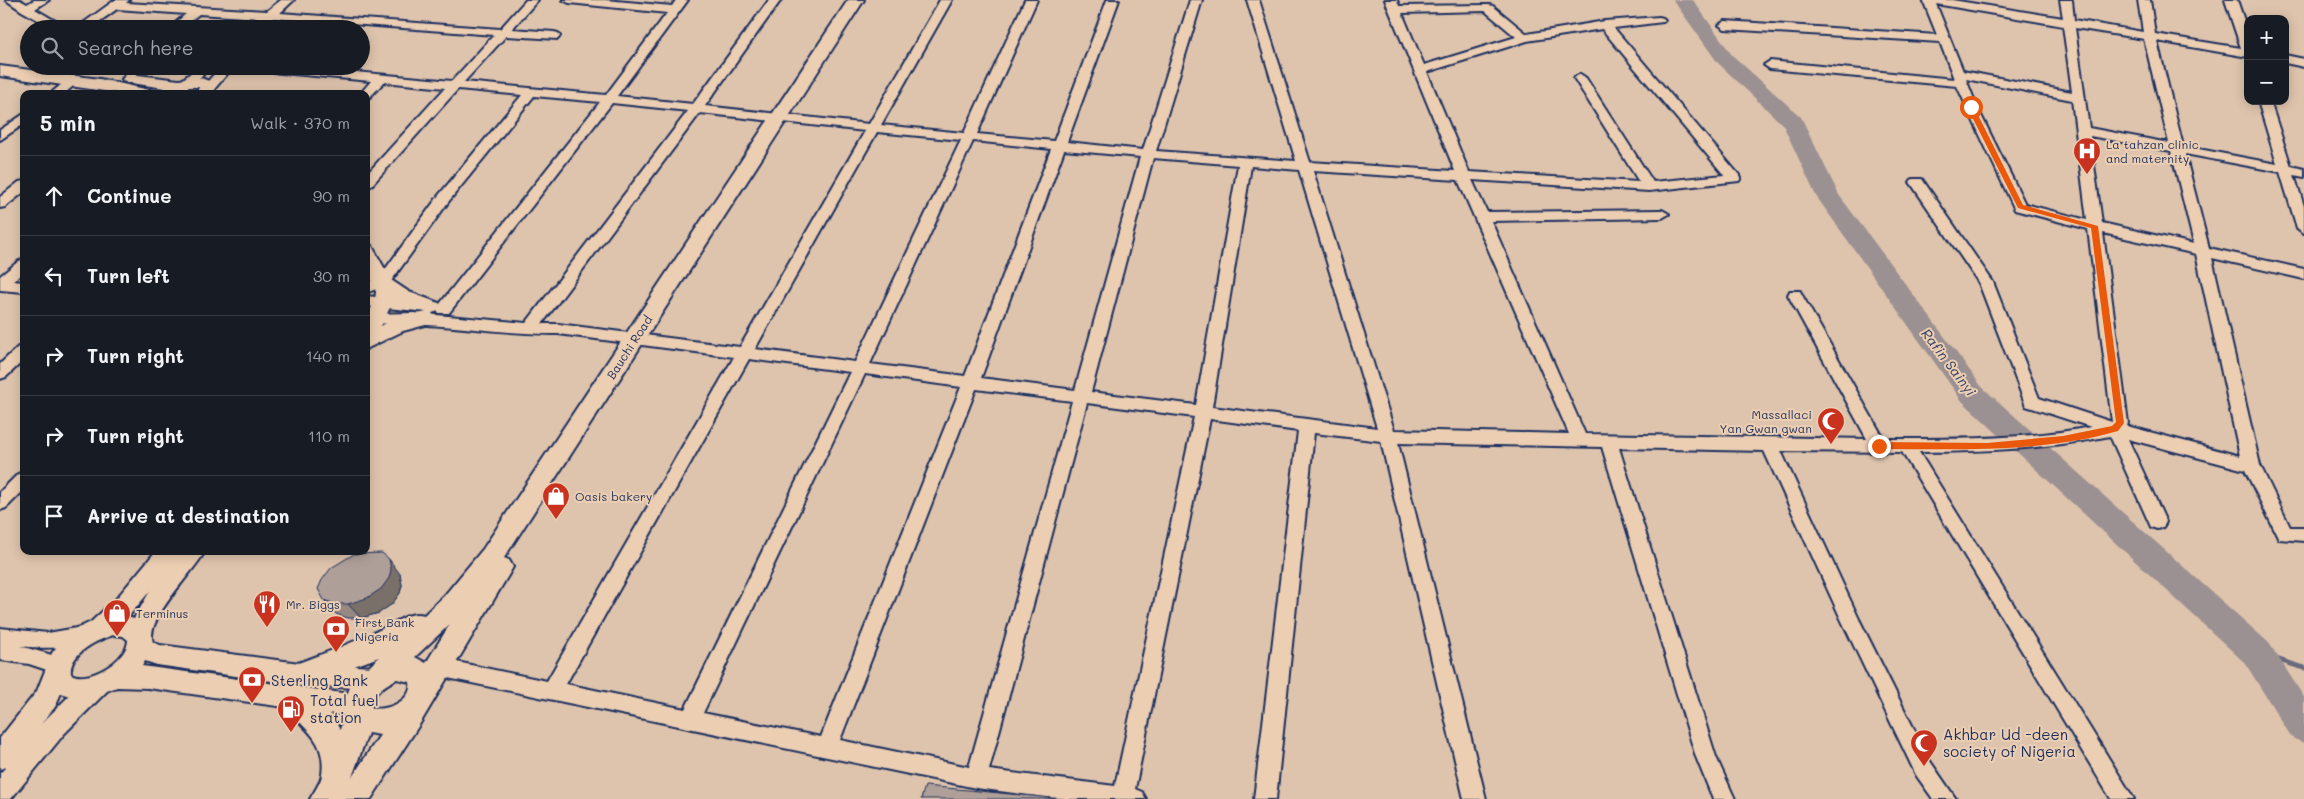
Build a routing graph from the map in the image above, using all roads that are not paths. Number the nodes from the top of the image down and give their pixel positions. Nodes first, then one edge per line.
1 (12, 0) edge
2 (43, 0) edge
3 (205, 0) edge
4 (288, 0) edge
5 (297, 0) edge
6 (532, 0) edge
7 (569, 0) edge
8 (775, 0) edge
9 (856, 0) edge
10 (867, 0) edge
11 (946, 0) edge
12 (1031, 0) edge
13 (1113, 0) edge
14 (1196, 0) edge
15 (1253, 0) edge
16 (1931, 0) edge
17 (2066, 0) edge
18 (2144, 0) edge
19 (2231, 0) edge
20 (119, 3) edge
21 (678, 5) edge
22 (1394, 5) edge
23 (26, 8) junction
24 (194, 10) junction
25 (274, 16) junction
26 (47, 20) edge
27 (94, 20) edge
28 (183, 20) edge
29 (268, 20) edge
30 (271, 20) edge
31 (332, 20) edge
32 (1659, 20) dead end
33 (370, 23) edge
34 (2068, 23) junction
35 (1605, 25) junction
36 (1725, 25) dead end
37 (504, 32) junction
38 (2149, 35) junction
39 (554, 36) dead end
40 (1525, 38) junction
41 (1944, 39) junction
42 (2244, 39) edge
43 (2244, 50) edge
44 (2289, 60) edge
45 (2304, 63) edge
46 (1770, 65) dead end
47 (20, 67) edge
48 (1, 70) edge
49 (1420, 70) junction
50 (20, 73) edge
51 (34, 75) edge
52 (83, 75) edge
53 (196, 75) edge
54 (221, 75) edge
55 (339, 75) edge
56 (1580, 78) dead end
57 (1959, 78) junction
58 (380, 79) junction
59 (73, 81) junction
60 (183, 84) junction
61 (137, 85) edge
62 (456, 85) junction
63 (61, 90) edge
64 (173, 90) edge
65 (207, 90) edge
66 (209, 90) edge
67 (370, 90) edge
68 (531, 92) junction
69 (2077, 97) junction
70 (610, 99) junction
71 (2265, 105) edge
72 (697, 108) junction
73 (784, 118) junction
74 (20, 121) edge
75 (874, 128) junction
76 (2081, 130) junction
77 (0, 136) edge
78 (970, 136) junction
79 (1059, 145) junction
80 (2176, 148) junction
81 (1148, 154) junction
82 (1245, 161) junction
83 (1304, 166) junction
84 (2286, 170) junction
85 (2304, 174) edge
86 (1464, 177) junction
87 (370, 178) edge
88 (1917, 182) dead end
89 (1649, 187) junction
90 (20, 188) edge
91 (0, 204) edge
92 (1662, 214) dead end
93 (1482, 217) junction
94 (2094, 226) junction
95 (2304, 228) edge
96 (2203, 251) junction
97 (370, 266) edge
98 (20, 268) edge
99 (2304, 274) edge
100 (0, 285) edge
101 (20, 287) edge
102 (370, 292) edge
103 (1795, 295) dead end
104 (379, 301) edge
105 (434, 311) junction
106 (370, 324) edge
107 (532, 325) junction
108 (370, 340) edge
109 (641, 340) junction
110 (746, 353) junction
111 (20, 355) edge
112 (860, 368) junction
113 (0, 373) edge
114 (971, 382) junction
115 (1082, 397) junction
116 (1203, 412) junction
117 (1307, 426) junction
118 (2115, 429) junction
119 (1388, 436) junction
120 (1580, 441) junction
121 (1608, 441) junction
122 (1770, 445) junction
123 (1879, 446) junction
124 (1907, 446) junction
125 (2251, 465) junction
126 (20, 483) edge
127 (0, 503) edge
128 (2157, 522) dead end
129 (2304, 534) edge
130 (167, 555) edge
131 (191, 555) edge
132 (453, 604) junction
133 (93, 631) junction
134 (0, 636) edge
135 (140, 639) junction
136 (0, 652) edge
137 (438, 667) junction
138 (58, 669) junction
139 (376, 677) junction
140 (106, 680) junction
141 (296, 685) junction
142 (552, 690) junction
143 (421, 698) junction
144 (358, 709) junction
145 (690, 719) junction
146 (827, 747) junction
147 (0, 757) edge
148 (976, 778) junction
149 (338, 792) edge
150 (0, 793) edge
151 (1130, 798) edge
152 (1265, 799) edge
153 (1475, 799) edge
154 (1724, 799) edge
155 (1945, 799) edge
156 (2123, 799) edge

1 - 23 street
2 - 23 street
3 - 24 street
4 - 25 street
5 - 25 street
6 - 37 street
7 - 21 street
8 - 72 street
9 - 73 highway, Bauchi Road
10 - 73 highway, Bauchi Road
11 - 75 street
12 - 78 street
13 - 79 street
14 - 81 street
15 - 83 street
16 - 34 street
16 - 41 street
17 - 34 street
18 - 38 street
19 - 42 street
20 - 24 street
20 - 27 street
21 - 70 street
22 - 40 street
22 - 49 street
23 - 26 street
24 - 25 street
24 - 28 street
25 - 29 street
25 - 30 street
25 - 31 street
32 - 35 street
33 - 37 street
34 - 38 street
34 - 69 street
35 - 40 street
35 - 89 street
36 - 41 street
37 - 39 street
37 - 62 street
38 - 43 street
38 - 80 street
40 - 49 street
41 - 57 street
44 - 45 street
46 - 57 street
47 - 48 main road
48 - 50 main road
49 - 86 street
51 - 59 main road
52 - 61 main road
53 - 60 street
54 - 66 street
55 - 58 street
56 - 89 street
57 - 69 street
57 - 94 street
58 - 62 street
58 - 67 street
59 - 61 main road
59 - 63 street
60 - 61 main road
60 - 64 main road
60 - 65 main road
62 - 68 street
62 - 87 street
68 - 70 street
68 - 104 street
69 - 76 street
70 - 72 street
70 - 105 street
71 - 84 street
72 - 73 street
72 - 107 street
73 - 75 street
73 - 109 highway, Bauchi Road
74 - 77 street
75 - 78 street
75 - 110 street
76 - 80 street
76 - 94 street
78 - 79 street
78 - 112 street
79 - 81 street
79 - 114 street
80 - 84 street
80 - 96 street
81 - 82 street
81 - 115 street
82 - 83 street
82 - 116 street
83 - 86 street
83 - 119 street
84 - 85 street
84 - 95 street
86 - 89 street
86 - 93 street
88 - 118 street
90 - 91 street
92 - 93 street
93 - 120 street
94 - 96 street
94 - 118 street
96 - 99 street
96 - 125 street
97 - 104 main road
98 - 100 street
100 - 101 street
102 - 104 street
103 - 123 street
104 - 105 street
104 - 105 main road
104 - 106 main road
105 - 107 street
105 - 108 main road
107 - 109 street
109 - 110 street
109 - 132 highway, Bauchi Road
109 - 137 highway, Bauchi Road
110 - 112 street
110 - 142 street
111 - 113 street
112 - 114 street
112 - 145 street
114 - 115 street
114 - 146 street
115 - 116 street
115 - 148 street
116 - 117 street
116 - 151 street
117 - 119 street
117 - 152 street
118 - 124 street
118 - 125 street
118 - 128 street
119 - 120 street
119 - 153 street
120 - 121 street
121 - 122 street
121 - 154 street
122 - 123 street
122 - 155 street
123 - 124 street
124 - 156 street
125 - 129 street
126 - 127 street
130 - 133 main road
131 - 135 main road
132 - 139 highway, Bauchi Road
132 - 141 highway
133 - 134 street
133 - 135 main road
133 - 138 main road
135 - 140 main road
135 - 141 main road
136 - 138 street
137 - 142 street
137 - 143 highway, Bauchi Road
138 - 140 main road
138 - 147 main road
139 - 141 main road
139 - 143 highway
139 - 144 highway
140 - 141 main road
140 - 150 main road
141 - 144 main road
141 - 149 highway
142 - 145 street
143 - 144 highway
143 - 149 highway, Bauchi Road
144 - 149 highway
145 - 146 street
146 - 148 street
148 - 151 street

